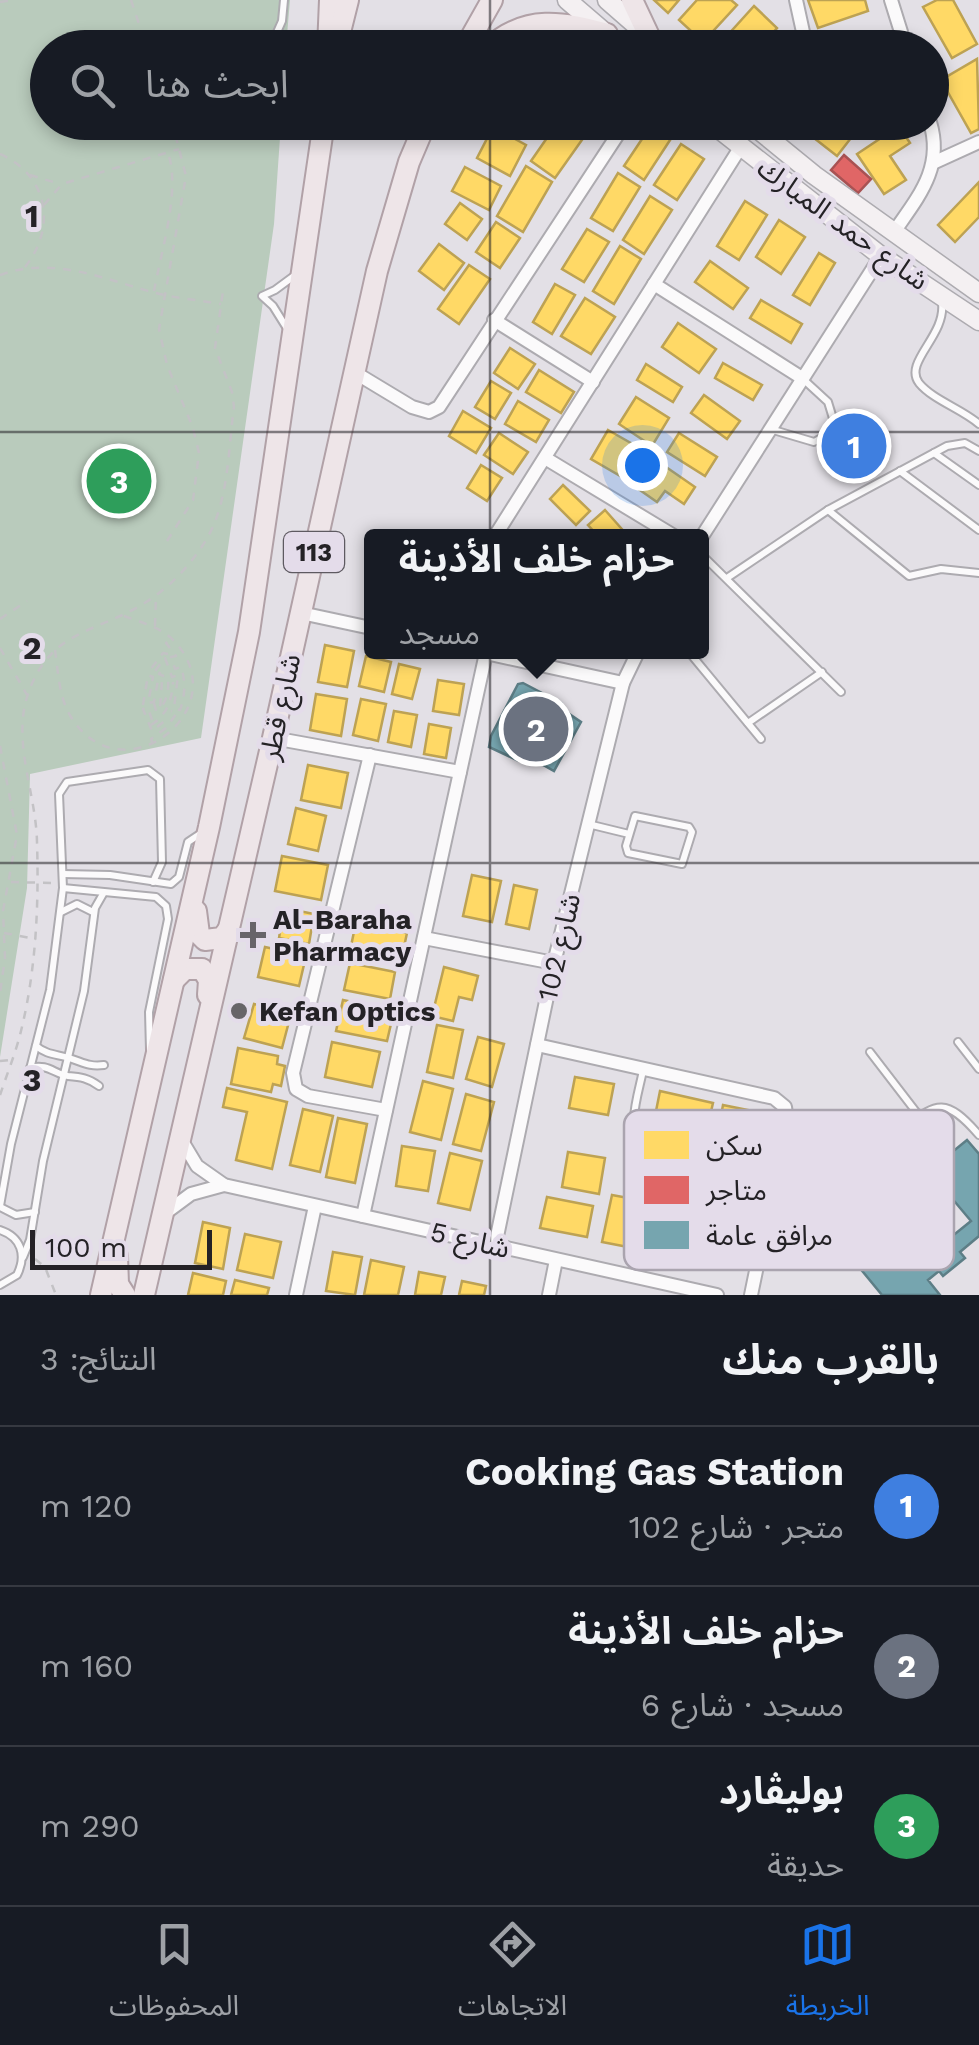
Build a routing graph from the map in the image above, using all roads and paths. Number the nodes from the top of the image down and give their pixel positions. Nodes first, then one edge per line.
1 (13, 0) edge
2 (131, 0) edge
3 (284, 0) edge
4 (330, 0) edge
5 (348, 0) edge
6 (492, 0) edge
7 (567, 0) edge
8 (607, 0) edge
9 (632, 0) edge
10 (796, 0) edge
11 (890, 0) edge
12 (0, 2) edge
13 (141, 30) edge
14 (278, 30) edge
15 (329, 30) edge
16 (340, 30) edge
17 (474, 30) edge
18 (514, 30) edge
19 (586, 30) edge
20 (603, 30) edge
21 (642, 30) edge
22 (649, 30) edge
23 (803, 30) edge
24 (900, 30) edge
25 (178, 140) edge
26 (322, 140) edge
27 (419, 140) edge
28 (614, 140) edge
29 (731, 140) edge
30 (771, 140) edge
31 (932, 140) edge
32 (979, 142) edge
33 (740, 148) junction
34 (181, 149) junction
35 (168, 152) junction
36 (0, 154) edge
37 (935, 162) junction
38 (30, 175) junction
39 (62, 184) junction
40 (44, 205) junction
41 (894, 232) junction
42 (881, 256) junction
43 (306, 261) junction
44 (25, 267) junction
45 (0, 275) edge
46 (654, 284) junction
47 (223, 290) dead end
48 (154, 292) junction
49 (979, 292) edge
50 (165, 295) junction
51 (941, 296) junction
52 (221, 304) junction
53 (494, 320) junction
54 (979, 321) edge
55 (293, 345) junction
56 (354, 372) junction
57 (802, 378) junction
58 (593, 382) junction
59 (979, 424) edge
60 (770, 429) junction
61 (979, 451) edge
62 (934, 453) junction
63 (545, 458) junction
64 (900, 471) junction
65 (979, 484) edge
66 (828, 510) junction
67 (499, 529) edge
68 (662, 529) edge
69 (707, 529) edge
70 (979, 530) edge
71 (167, 541) dead end
72 (709, 561) edge
73 (979, 573) edge
74 (727, 578) junction
75 (156, 594) junction
76 (27, 601) dead end
77 (300, 613) junction
78 (120, 615) junction
79 (0, 618) edge
80 (364, 627) edge
81 (155, 628) junction
82 (171, 639) junction
83 (0, 648) edge
84 (55, 648) junction
85 (168, 654) dead end
86 (176, 656) junction
87 (481, 659) edge
88 (514, 659) edge
89 (635, 659) edge
90 (695, 659) edge
91 (178, 664) dead end
92 (159, 665) junction
93 (822, 672) junction
94 (173, 682) dead end
95 (623, 683) junction
96 (841, 692) dead end
97 (28, 696) junction
98 (154, 702) junction
99 (143, 704) dead end
100 (171, 711) dead end
101 (162, 719) junction
102 (748, 723) junction
103 (274, 738) junction
104 (761, 739) dead end
105 (154, 745) junction
106 (0, 746) edge
107 (122, 748) junction
108 (370, 756) junction
109 (460, 772) junction
110 (126, 773) junction
111 (588, 824) junction
112 (209, 827) junction
113 (629, 834) junction
114 (63, 881) junction
115 (9, 882) junction
116 (153, 882) junction
117 (36, 883) junction
118 (196, 884) junction
119 (103, 894) junction
120 (61, 912) junction
121 (94, 913) junction
122 (228, 929) junction
123 (3, 933) junction
124 (36, 938) junction
125 (424, 938) junction
126 (554, 963) junction
127 (174, 980) junction
128 (0, 992) edge
129 (204, 1036) junction
130 (958, 1042) dead end
131 (537, 1045) junction
132 (35, 1046) junction
133 (870, 1052) dead end
134 (68, 1057) junction
135 (12, 1060) junction
136 (0, 1061) edge
137 (104, 1066) dead end
138 (154, 1067) junction
139 (29, 1068) junction
140 (979, 1068) edge
141 (644, 1069) junction
142 (64, 1076) junction
143 (2, 1082) edge
144 (99, 1086) dead end
145 (0, 1095) edge
146 (386, 1110) junction
147 (637, 1110) edge
148 (785, 1110) edge
149 (915, 1110) edge
150 (954, 1111) edge
151 (979, 1136) edge
152 (180, 1138) junction
153 (224, 1185) junction
154 (0, 1206) edge
155 (315, 1206) junction
156 (34, 1212) junction
157 (164, 1214) junction
158 (363, 1216) junction
159 (116, 1229) junction
160 (0, 1230) edge
161 (495, 1246) junction
162 (24, 1254) junction
163 (556, 1260) junction
164 (756, 1270) edge
165 (0, 1285) edge
166 (692, 1292) edge
167 (138, 1294) edge
168 (56, 1295) edge
169 (101, 1295) edge
170 (296, 1295) edge
171 (549, 1295) edge
172 (717, 1295) edge
173 (751, 1295) edge

1 - 12 path
2 - 13 path
3 - 14 lane
4 - 15 main road
5 - 16 main road
6 - 17 main road
7 - 20 main road
8 - 21 main road
9 - 22 main road
10 - 23 street
11 - 24 street
18 - 19 main road
25 - 34 path
26 - 43 main road, شارع قطر / 113
27 - 56 main road, شارع قطر / 113
28 - 53 street
29 - 33 main road, شارع حمد المبارك
30 - 41 main road, شارع حمد المبارك
31 - 37 street
32 - 37 street
33 - 42 main road, شارع حمد المبارك
33 - 46 street
34 - 35 path
34 - 50 path
35 - 39 path
35 - 48 path
36 - 38 path
37 - 41 street
38 - 39 path
38 - 40 path
39 - 40 path
40 - 44 path
41 - 49 main road, شارع حمد المبارك
42 - 51 main road, شارع حمد المبارك
42 - 57 street
43 - 55 main road, شارع قطر / 113
43 - 55 lane
44 - 45 path
44 - 48 path
46 - 57 street
46 - 58 street
47 - 52 path
48 - 50 path
50 - 52 path
50 - 71 path
51 - 54 main road, شارع حمد المبارك
51 - 59 lane
52 - 75 path
53 - 56 street
53 - 58 street
55 - 112 main road, شارع قطر / 113
56 - 77 main road, شارع قطر / 113
57 - 60 street
57 - 60 lane
58 - 63 street
60 - 69 street
61 - 62 lane
62 - 64 lane
62 - 65 lane
63 - 67 street
63 - 68 street
64 - 66 lane
64 - 70 lane
66 - 73 lane
66 - 74 lane
72 - 74 lane
74 - 93 lane
75 - 78 path
75 - 81 path
76 - 79 path
77 - 80 street
77 - 103 main road, شارع قطر / 113
78 - 81 path
78 - 84 path
81 - 82 path
82 - 86 path
82 - 105 path
83 - 97 path
84 - 97 path
84 - 107 path
85 - 92 path
86 - 91 path
86 - 92 path
87 - 109 street
88 - 95 street
89 - 95 street, شارع 102
90 - 102 lane
92 - 98 path
93 - 96 lane
93 - 102 lane
94 - 101 path
95 - 111 street, شارع 102
97 - 117 path
98 - 99 path
98 - 101 path
100 - 101 path
101 - 101 path
101 - 105 path
102 - 104 lane
103 - 108 street
103 - 122 main road, شارع قطر / 113
105 - 107 path
106 - 115 path
107 - 110 path
108 - 109 street
108 - 146 street
109 - 125 street
110 - 114 lane
110 - 116 lane
111 - 113 lane
111 - 126 street, شارع 102
112 - 116 lane
112 - 118 main road, شارع قطر / 113
113 - 113 lane
114 - 116 lane
114 - 117 path
114 - 119 lane
114 - 120 lane
115 - 117 path
115 - 123 path
117 - 124 path
118 - 122 main road
118 - 127 main road, شارع قطر / 113
119 - 121 lane
119 - 138 lane
120 - 121 lane
120 - 132 lane
121 - 134 lane
122 - 129 main road, شارع قطر / 113
123 - 124 path
123 - 128 path
124 - 135 path
125 - 126 street
125 - 146 street
126 - 131 street, شارع 102
127 - 129 main road
127 - 138 main road, شارع قطر / 113
129 - 152 main road, شارع قطر / 113
130 - 140 lane
131 - 141 street
131 - 161 street, شارع 102
132 - 134 lane
132 - 139 lane
133 - 149 lane
134 - 137 lane
134 - 142 lane
135 - 136 path
135 - 143 path
138 - 159 main road, شارع قطر / 113
139 - 142 lane
139 - 154 lane
141 - 147 lane
141 - 148 street
142 - 144 lane
142 - 156 lane
143 - 145 path
146 - 158 street
150 - 151 lane
152 - 153 street
152 - 157 main road, شارع قطر / 113
153 - 155 street, شارع 5
153 - 157 street
154 - 156 lane
155 - 158 street, شارع 5
155 - 170 street
156 - 162 lane
157 - 167 main road, شارع قطر / 113
158 - 161 street, شارع 5
159 - 167 main road
159 - 169 main road, شارع قطر / 113
160 - 162 lane
161 - 163 street, شارع 5
162 - 165 lane
162 - 168 path
163 - 166 street, شارع 5
163 - 171 street
164 - 173 street
166 - 172 street, شارع 5

